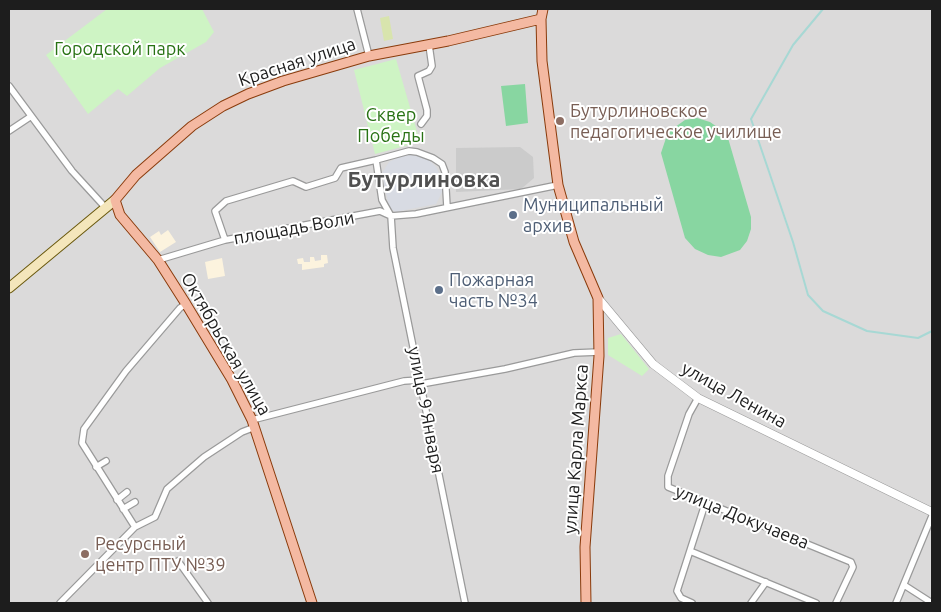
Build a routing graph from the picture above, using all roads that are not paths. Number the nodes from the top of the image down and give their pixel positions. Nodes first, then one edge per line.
1 (356, 9) edge
2 (543, 9) edge
3 (541, 19) junction
4 (429, 45) junction
5 (369, 56) junction
6 (9, 86) edge
7 (30, 117) junction
8 (421, 124) dead end
9 (9, 131) edge
10 (376, 160) junction
11 (558, 185) junction
12 (114, 200) junction
13 (104, 206) junction
14 (447, 207) junction
15 (391, 216) junction
16 (225, 240) junction
17 (158, 260) junction
18 (9, 288) edge
19 (598, 298) junction
20 (186, 304) junction
21 (599, 352) junction
22 (420, 382) junction
23 (698, 398) junction
24 (254, 424) junction
25 (106, 461) dead end
26 (96, 467) junction
27 (127, 492) dead end
28 (117, 500) junction
29 (135, 502) dead end
30 (705, 504) junction
31 (123, 510) junction
32 (932, 514) edge
33 (135, 527) junction
34 (690, 551) junction
35 (178, 561) dead end
36 (766, 582) junction
37 (904, 585) junction
38 (60, 603) edge
39 (208, 603) edge
40 (312, 603) edge
41 (465, 603) edge
42 (586, 603) edge
43 (692, 603) edge
44 (751, 603) edge
45 (816, 603) edge
46 (836, 603) edge
47 (896, 603) edge
48 (932, 603) edge

1 - 5 street
2 - 3 main road, улица Ленина
3 - 4 main road, Красная улица
3 - 11 main road, улица Ленина
4 - 5 main road, Красная улица
4 - 8 street
5 - 12 main road, Красная улица
6 - 7 street
7 - 9 street
7 - 13 street
10 - 14 street, площадь Воли
10 - 15 street
10 - 16 street, площадь Воли
11 - 14 street, площадь Воли
11 - 19 main road, улица Ленина
12 - 13 main road, Красная улица
12 - 17 main road, Октябрьская улица
13 - 18 main road, Красная улица
14 - 15 street, площадь Воли
15 - 16 street, площадь Воли
15 - 22 street, улица 9 Января
16 - 17 street
17 - 20 main road, Октябрьская улица
19 - 21 main road, улица Карла Маркса
19 - 23 street, улица Ленина
20 - 24 main road, Октябрьская улица
20 - 26 street
21 - 22 street
21 - 42 main road, улица Карла Маркса
22 - 24 street
22 - 41 street, улица 9 Января
23 - 30 street, улица Докучаева
23 - 32 street, улица Ленина
24 - 33 street
24 - 40 main road, Октябрьская улица
25 - 26 street
26 - 28 street
27 - 28 street
28 - 31 street
29 - 31 street
30 - 34 street
30 - 46 street, улица Докучаева
31 - 33 street
32 - 37 street
33 - 38 street
34 - 36 street
34 - 43 street
35 - 39 street
36 - 44 street
36 - 45 street
37 - 47 street
37 - 48 street

